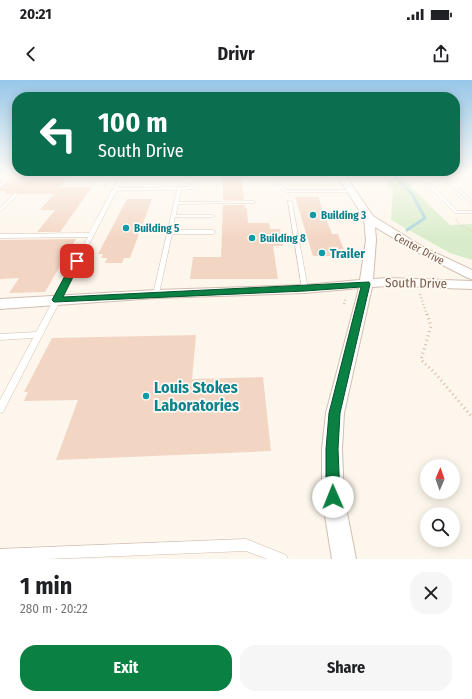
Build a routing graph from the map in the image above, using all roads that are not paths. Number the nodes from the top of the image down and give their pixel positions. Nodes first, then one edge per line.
1 (15, 196) edge
2 (111, 196) edge
3 (177, 196) edge
4 (354, 196) edge
5 (441, 196) edge
6 (254, 202) dead end
7 (290, 202) dead end
8 (176, 203) junction
9 (0, 211) edge
10 (472, 212) edge
11 (173, 216) junction
12 (213, 216) dead end
13 (368, 218) junction
14 (170, 232) junction
15 (213, 232) dead end
16 (91, 235) junction
17 (0, 236) edge
18 (472, 275) edge
19 (366, 284) junction
20 (472, 285) edge
21 (305, 289) junction
22 (156, 294) junction
23 (57, 300) junction
24 (0, 304) edge
25 (37, 335) junction
26 (0, 337) edge
27 (0, 409) edge
28 (0, 554) edge
29 (282, 559) edge
30 (344, 559) edge

1 - 9 lane
2 - 16 lane
3 - 8 lane
4 - 13 street, Center Drive
5 - 10 lane
6 - 8 lane
7 - 21 lane
8 - 11 lane
11 - 12 lane
11 - 14 lane
13 - 18 street, Center Drive
13 - 19 street, Center Drive
14 - 15 lane
14 - 22 lane
16 - 17 lane
16 - 23 lane
19 - 20 street, South Drive
19 - 21 street, South Drive
19 - 30 street, Center Drive
21 - 22 street, South Drive
22 - 23 street, South Drive
23 - 24 street, South Drive
23 - 25 lane
25 - 26 lane
25 - 27 lane
28 - 29 lane

